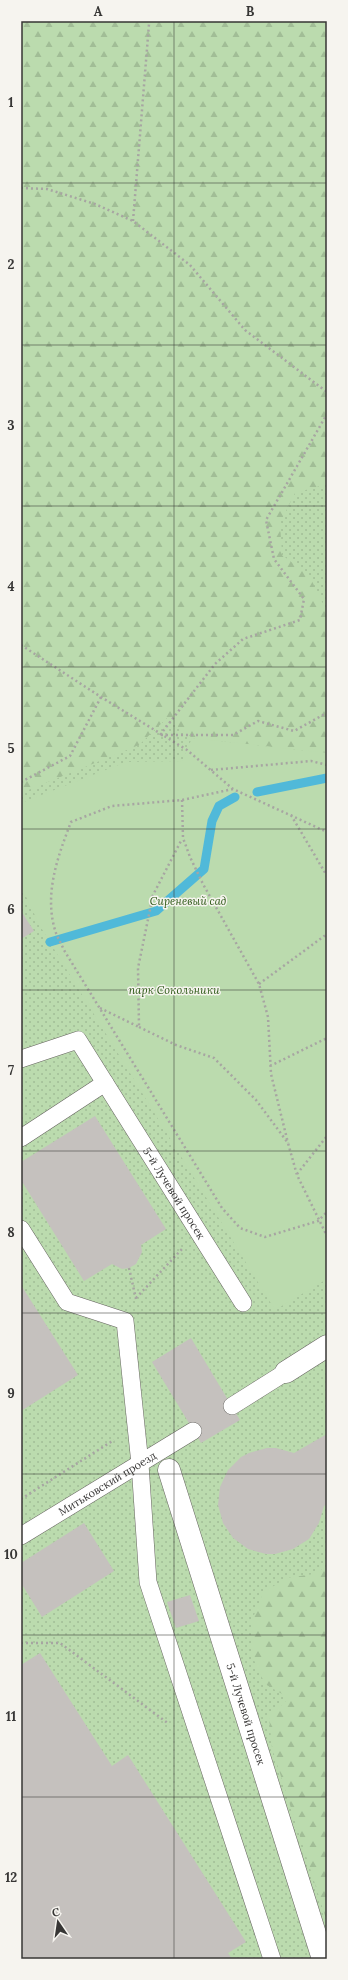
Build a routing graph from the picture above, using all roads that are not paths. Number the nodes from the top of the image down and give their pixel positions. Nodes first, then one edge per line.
1 (21, 1059) edge
2 (105, 1083) junction
3 (21, 1138) edge
4 (21, 1229) edge
5 (243, 1303) dead end
6 (327, 1346) edge
7 (286, 1372) joint
8 (232, 1406) dead end
9 (193, 1431) dead end
10 (140, 1464) junction
11 (169, 1470) dead end
12 (21, 1536) edge
13 (272, 1959) edge
14 (323, 1959) edge

1 - 2 lane, 5-й Лучевой просек
2 - 3 lane
2 - 5 lane, 5-й Лучевой просек
4 - 10 lane
6 - 7 street
7 - 8 lane
9 - 10 lane, Митьковский проезд
10 - 12 lane, Митьковский проезд
10 - 13 lane
11 - 14 street, 5-й Лучевой просек

